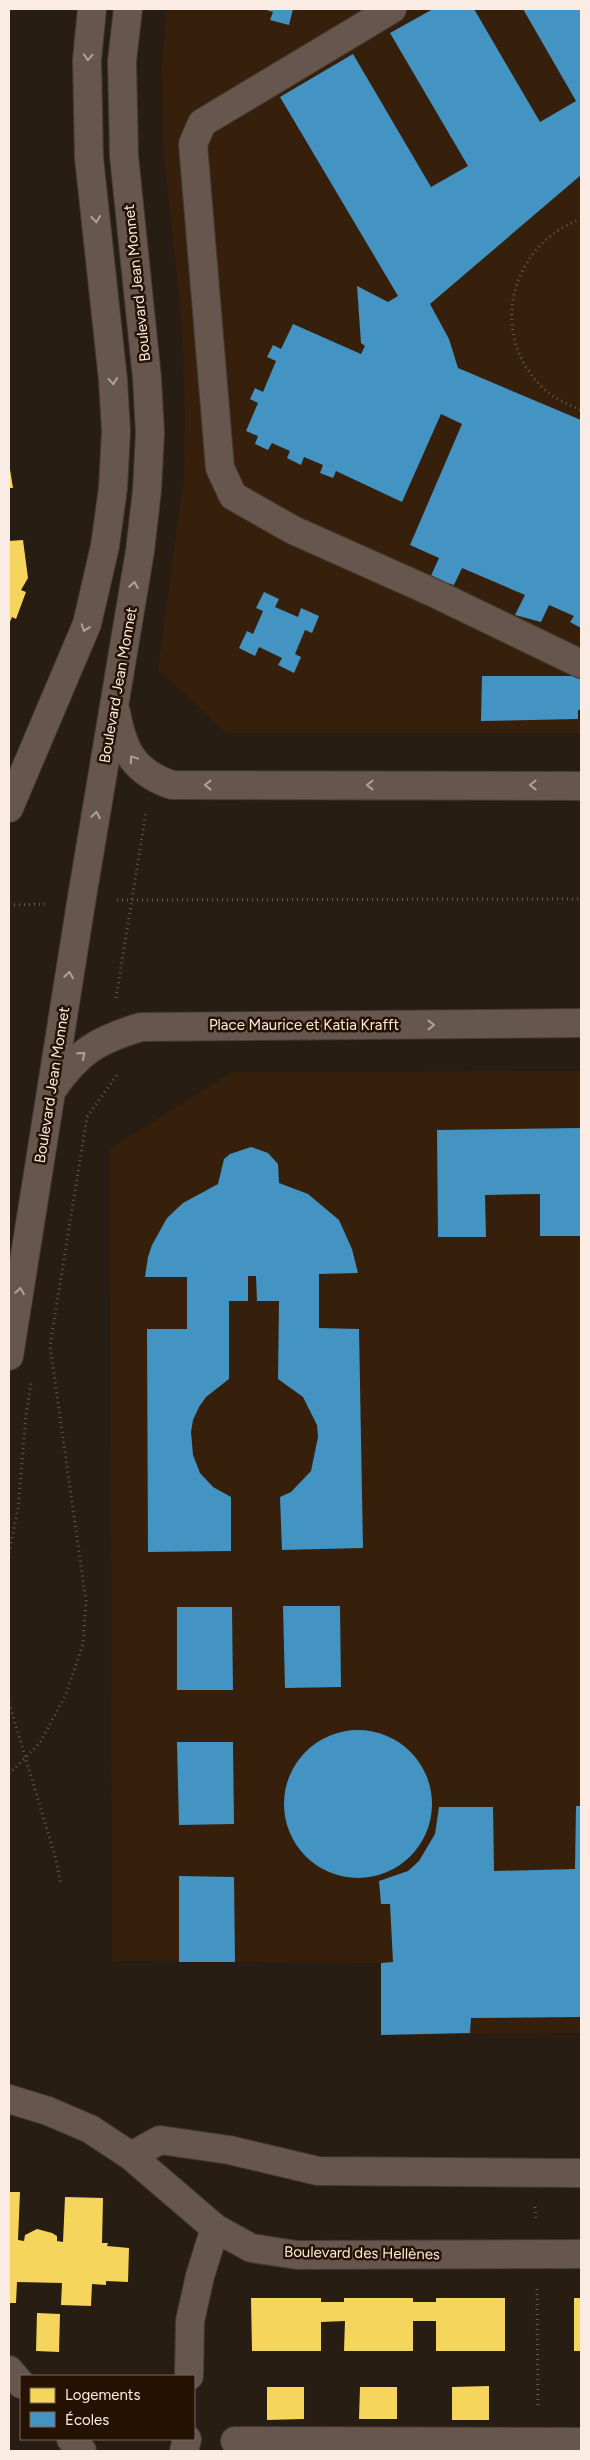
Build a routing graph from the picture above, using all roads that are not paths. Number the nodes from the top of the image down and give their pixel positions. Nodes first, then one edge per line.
1 (92, 9) edge
2 (128, 9) edge
3 (392, 9) edge
4 (581, 664) edge
5 (114, 703) junction
6 (581, 786) edge
7 (9, 808) edge
8 (581, 1024) edge
9 (51, 1091) junction
10 (9, 1356) edge
11 (9, 2099) edge
12 (132, 2156) junction
13 (581, 2173) edge
14 (215, 2228) junction
15 (581, 2254) edge
16 (9, 2370) edge
17 (189, 2375) edge
18 (20, 2383) edge
19 (71, 2440) edge
20 (235, 2441) dead end
21 (581, 2442) edge
22 (377, 2446) edge
23 (82, 2451) edge

1 -> 7 street
5 -> 2 street, Boulevard Jean Monnet
3 - 4 street
6 -> 5 street
9 -> 5 street, Boulevard Jean Monnet
9 -> 8 street, Place Maurice et Katia Krafft
10 -> 9 street, Boulevard Jean Monnet
11 - 12 street, Boulevard des Hellènes
12 - 13 street
12 - 14 street, Boulevard des Hellènes
14 - 15 street, Boulevard des Hellènes
14 - 17 street
16 - 18 street
19 - 23 street
20 - 22 street
21 - 22 street

